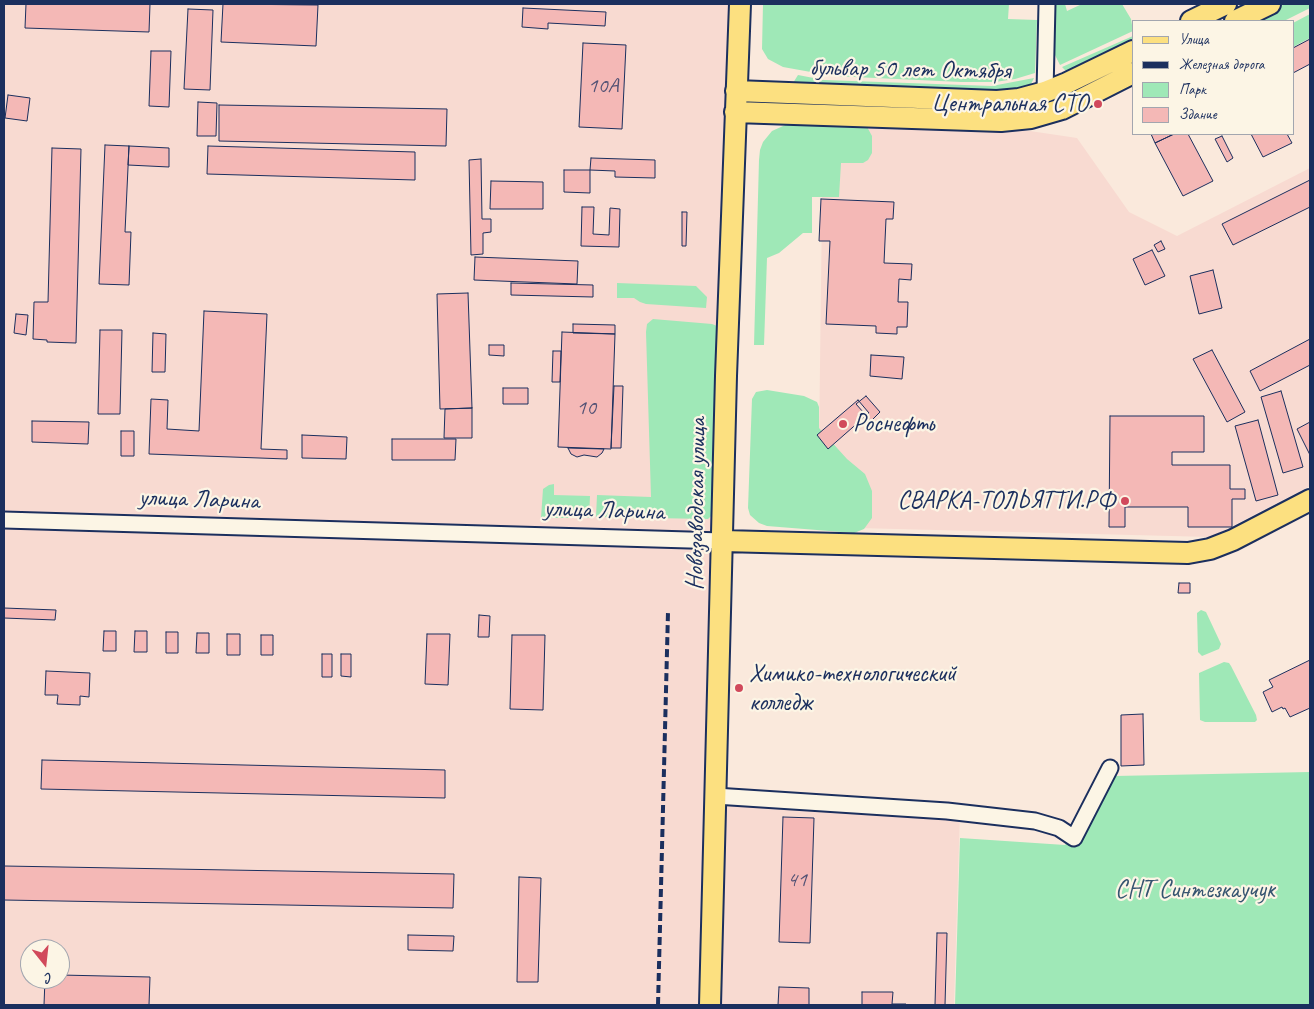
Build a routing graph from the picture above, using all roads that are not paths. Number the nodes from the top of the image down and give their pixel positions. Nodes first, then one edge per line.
1 (740, 4) edge
2 (1047, 4) edge
3 (1226, 4) edge
4 (1270, 4) edge
5 (1193, 20) edge
6 (1237, 20) edge
7 (1132, 50) edge
8 (1132, 74) edge
9 (736, 91) junction
10 (1045, 92) junction
11 (798, 94) junction
12 (735, 112) junction
13 (795, 114) junction
14 (1310, 500) edge
15 (4, 520) edge
16 (723, 541) junction
17 (1110, 768) dead end
18 (714, 796) junction
19 (710, 1005) edge

1 - 9 main road, Новозаводская улица
2 - 10 street
3 - 5 main road
4 - 6 main road
7 - 10 main road, бульвар 50 лет Октября
8 - 13 main road, бульвар 50 лет Октября
9 - 11 main road, бульвар 50 лет Октября
9 - 12 main road, Новозаводская улица
10 - 11 main road, бульвар 50 лет Октября
11 - 13 main road
12 - 13 main road, бульвар 50 лет Октября
12 - 16 main road, Новозаводская улица
14 - 16 main road, улица Ларина
15 - 16 street, улица Ларина
16 - 18 main road, Новозаводская улица
17 - 18 street
18 - 19 main road, Новозаводская улица

